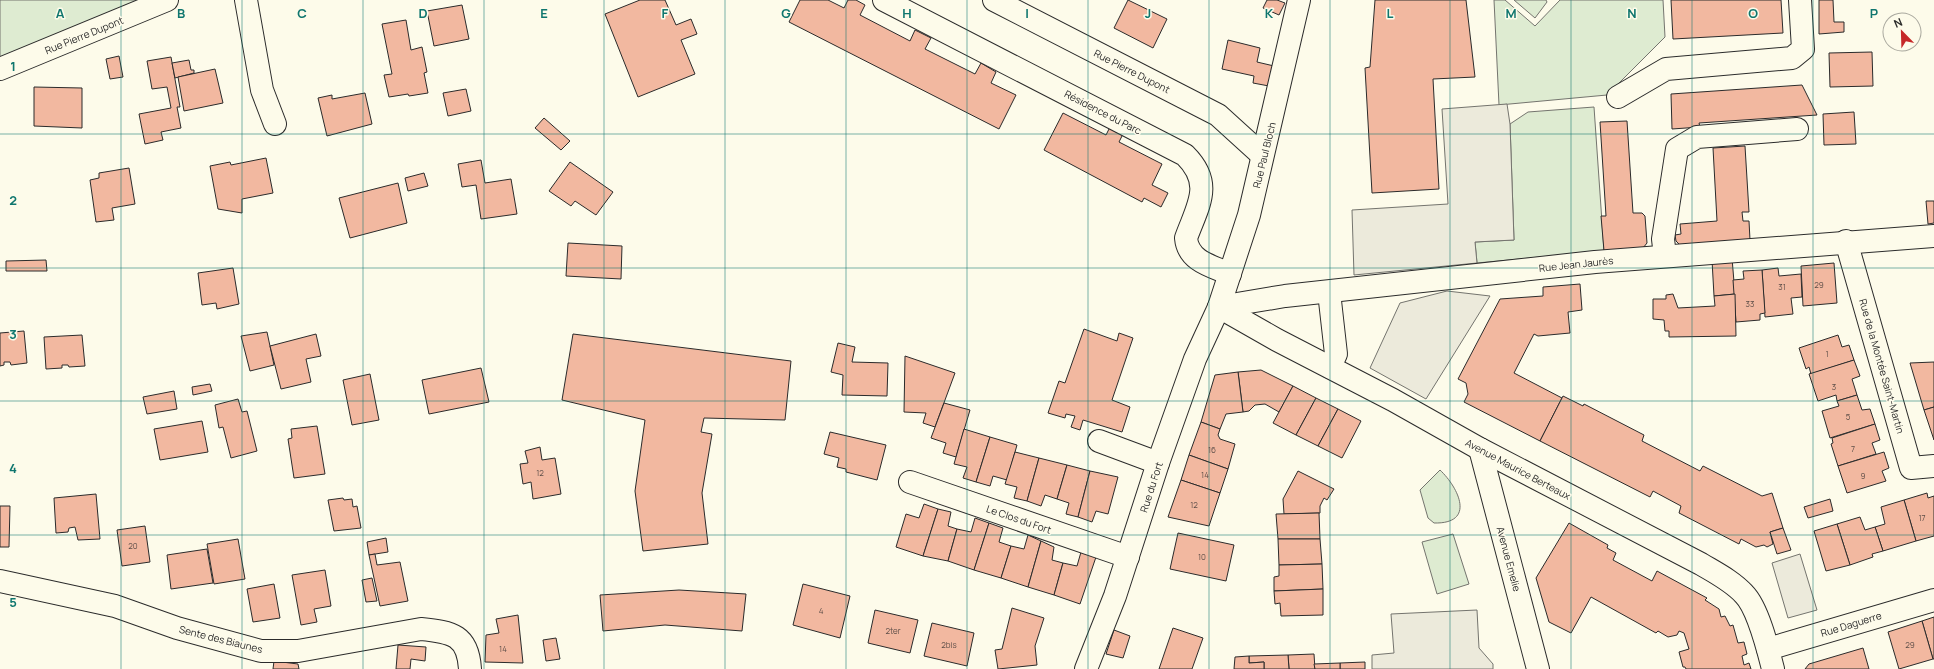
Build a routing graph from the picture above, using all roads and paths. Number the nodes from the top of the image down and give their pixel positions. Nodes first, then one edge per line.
1 (167, 0) edge
2 (246, 0) edge
3 (884, 0) edge
4 (994, 0) edge
5 (1299, 0) edge
6 (1800, 0) edge
7 (0, 69) edge
8 (1618, 97) dead end
9 (274, 124) dead end
10 (1797, 130) dead end
11 (1262, 155) junction
12 (1934, 236) edge
13 (1846, 241) junction
14 (1665, 256) junction
15 (1230, 274) junction
16 (1329, 292) junction
17 (1219, 307) junction
18 (1330, 367) junction
19 (1099, 441) dead end
20 (1480, 449) junction
21 (1158, 463) junction
22 (1934, 466) edge
23 (910, 482) dead end
24 (1128, 557) junction
25 (0, 581) edge
26 (1934, 600) edge
27 (1770, 659) edge
28 (470, 669) edge
29 (1086, 669) edge
30 (1538, 669) edge

1 - 7 street, Rue Pierre Dupont
2 - 9 street
3 - 15 street, Résidence du Parc
4 - 11 street, Rue Pierre Dupont
5 - 11 street, Rue Paul Bloch
6 - 8 street
10 - 14 street
11 - 15 street, Rue Paul Bloch
12 - 13 street, Rue Jean Jaurès
13 - 14 street, Rue Jean Jaurès
13 - 22 street, Rue de la Montée Saint-Martin
14 - 16 street, Rue Jean Jaurès
15 - 17 street, Rue Paul Bloch
16 - 17 street, Rue Jean Jaurès
16 - 18 street
17 - 18 street, Avenue Maurice Berteaux
17 - 21 street, Rue du Fort
18 - 20 street, Avenue Maurice Berteaux
19 - 21 street
20 - 27 street, Avenue Maurice Berteaux
20 - 30 street, Avenue Emelie
21 - 24 street, Rue du Fort
23 - 24 street, Le Clos du Fort
24 - 29 street, Rue du Fort
25 - 28 street, Sente des Biaunes
26 - 27 street, Rue Daguerre

